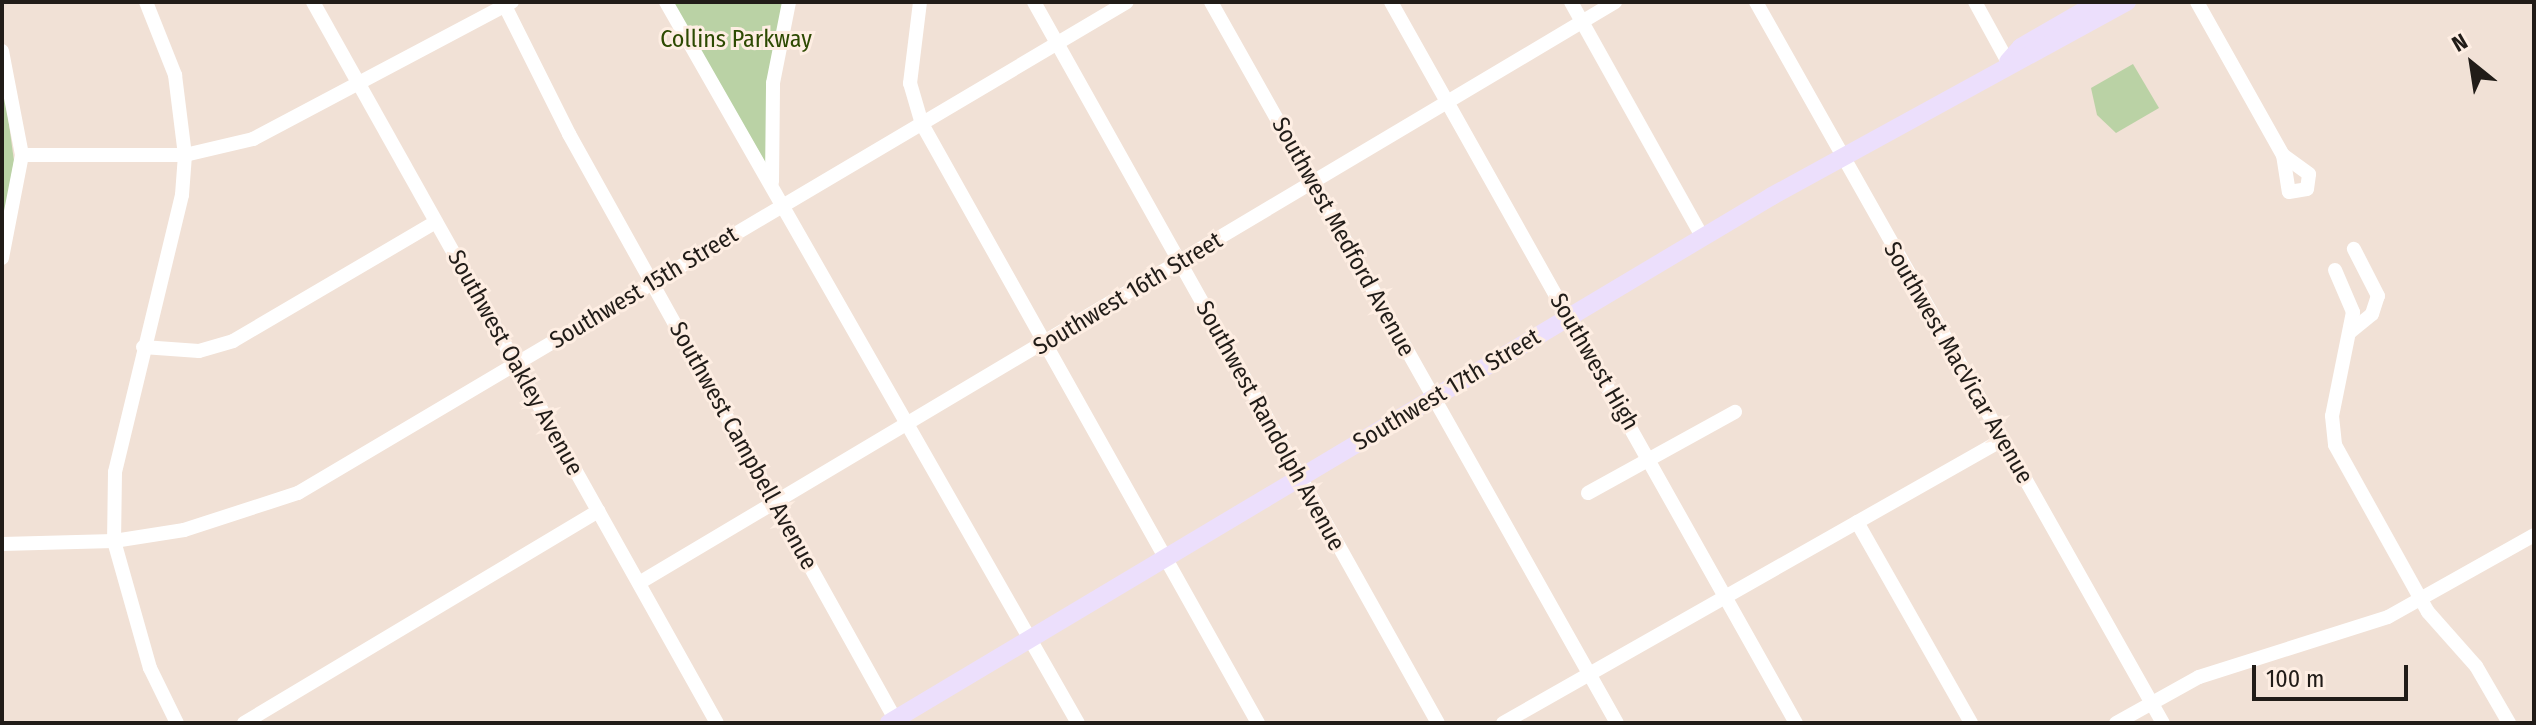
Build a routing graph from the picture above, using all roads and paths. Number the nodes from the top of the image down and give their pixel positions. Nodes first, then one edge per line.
1 (146, 2) edge
2 (313, 2) edge
3 (666, 2) edge
4 (789, 2) edge
5 (920, 2) edge
6 (1034, 2) edge
7 (1127, 2) edge
8 (1211, 2) edge
9 (1391, 2) edge
10 (1571, 2) edge
11 (1615, 2) edge
12 (1756, 2) edge
13 (1975, 2) edge
14 (2099, 2) edge
15 (2127, 2) edge
16 (2197, 2) edge
17 (507, 3) edge
18 (1582, 22) junction
19 (1057, 44) junction
20 (2, 51) edge
21 (2008, 62) junction
22 (359, 84) junction
23 (1448, 103) junction
24 (922, 124) junction
25 (22, 155) junction
26 (185, 155) junction
27 (2283, 155) dead end
28 (1841, 157) junction
29 (772, 182) junction
30 (1313, 182) junction
31 (785, 205) junction
32 (436, 222) junction
33 (1703, 238) junction
34 (2354, 249) dead end
35 (2, 258) edge
36 (1179, 264) junction
37 (2335, 270) dead end
38 (653, 283) junction
39 (1568, 318) junction
40 (2350, 332) junction
41 (1046, 343) junction
42 (143, 347) junction
43 (516, 364) junction
44 (1434, 397) junction
45 (1735, 412) dead end
46 (909, 424) junction
47 (2002, 440) junction
48 (1651, 459) junction
49 (1301, 478) junction
50 (1588, 493) dead end
51 (774, 503) junction
52 (598, 511) junction
53 (1857, 522) junction
54 (2534, 535) edge
55 (114, 541) junction
56 (2, 544) edge
57 (1166, 558) junction
58 (639, 583) junction
59 (1723, 592) junction
60 (2420, 599) junction
61 (1030, 639) junction
62 (1588, 672) junction
63 (2151, 702) junction
64 (174, 717) edge
65 (892, 721) edge
66 (187, 723) edge
67 (244, 723) edge
68 (717, 723) edge
69 (1078, 723) edge
70 (1258, 723) edge
71 (1438, 723) edge
72 (1503, 723) edge
73 (1617, 723) edge
74 (1796, 723) edge
75 (1971, 723) edge
76 (2116, 723) edge
77 (2163, 723) edge
78 (2509, 723) edge

1 - 26 street
2 - 22 street, Southwest Oakley Avenue
3 - 29 street
4 - 29 street
5 - 24 street
6 - 19 street, Southwest Randolph Avenue
7 - 19 street, Southwest 15th Street
8 - 30 street, Southwest Medford Avenue
9 - 23 street, Southwest High
10 - 18 street
11 - 18 street, Southwest 16th Street
12 - 28 street, Southwest MacVicar Avenue
13 - 21 street
14 - 21 main road, Southwest 17th Street
15 - 21 main road, Southwest 17th Street
16 - 27 street
17 - 22 street
17 - 38 street, Southwest Campbell Avenue
18 - 23 street, Southwest 16th Street
18 - 33 street
19 - 24 street, Southwest 15th Street
19 - 36 street, Southwest Randolph Avenue
20 - 25 street
21 - 28 main road, Southwest 17th Street
22 - 26 street
22 - 32 street, Southwest Oakley Avenue
23 - 30 street, Southwest 16th Street
23 - 39 street, Southwest High
24 - 31 street, Southwest 15th Street
24 - 41 street
25 - 26 street
25 - 35 street
26 - 42 street
28 - 33 main road, Southwest 17th Street
28 - 47 street, Southwest MacVicar Avenue
29 - 31 street
30 - 36 street, Southwest 16th Street
30 - 44 street, Southwest Medford Avenue
31 - 38 street, Southwest 15th Street
31 - 46 street
32 - 42 street
32 - 43 street, Southwest Oakley Avenue
33 - 39 main road, Southwest 17th Street
34 - 40 street
36 - 41 street, Southwest 16th Street
36 - 49 street, Southwest Randolph Avenue
37 - 40 street
38 - 43 street, Southwest 15th Street
38 - 51 street, Southwest Campbell Avenue
39 - 44 main road, Southwest 17th Street
39 - 48 street, Southwest High
40 - 60 street
41 - 46 street, Southwest 16th Street
41 - 57 street
42 - 55 street
43 - 52 street, Southwest Oakley Avenue
43 - 55 street, Southwest 15th Street
44 - 49 main road, Southwest 17th Street
44 - 62 street, Southwest Medford Avenue
45 - 48 street
46 - 51 street, Southwest 16th Street
46 - 61 street
47 - 53 street
47 - 63 street, Southwest MacVicar Avenue
48 - 50 street
48 - 59 street, Southwest High
49 - 57 main road, Southwest 17th Street
49 - 71 street, Southwest Randolph Avenue
51 - 58 street, Southwest 16th Street
51 - 65 street, Southwest Campbell Avenue
52 - 58 street, Southwest Oakley Avenue
52 - 67 street
53 - 59 street
53 - 75 street
54 - 60 street
55 - 56 street, Southwest 15th Street
55 - 64 street
57 - 61 main road, Southwest 17th Street
57 - 70 street
58 - 68 street, Southwest Oakley Avenue
59 - 62 street
59 - 74 street, Southwest High
60 - 63 street
60 - 78 street
61 - 65 main road, Southwest 17th Street
61 - 69 street
62 - 72 street
62 - 73 street, Southwest Medford Avenue
63 - 76 street
63 - 77 street, Southwest MacVicar Avenue
64 - 66 street

